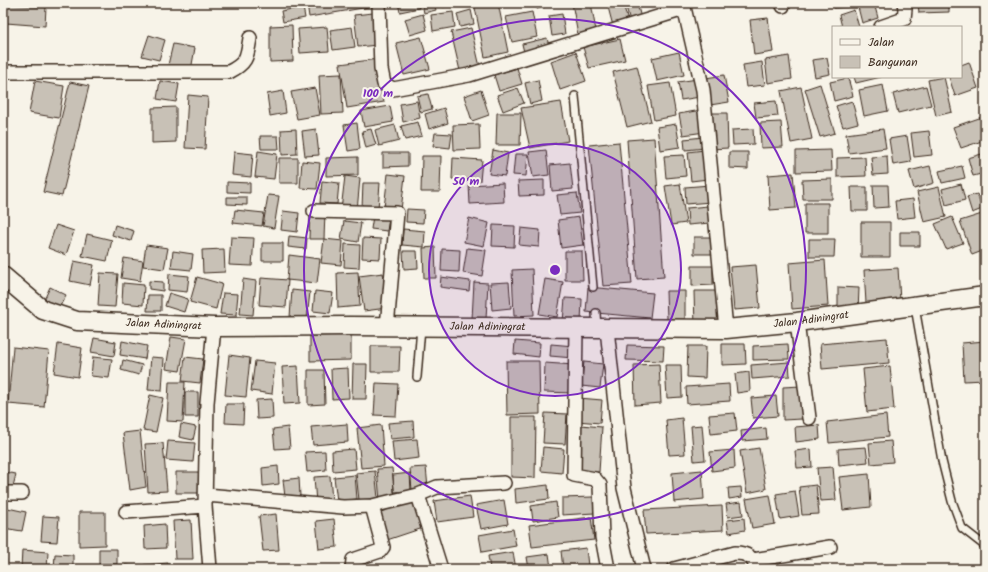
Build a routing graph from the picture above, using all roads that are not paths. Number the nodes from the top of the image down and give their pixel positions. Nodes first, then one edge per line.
1 (379, 3) edge
2 (904, 3) edge
3 (683, 6) edge
4 (884, 26) edge
5 (250, 38) dead end
6 (3, 72) edge
7 (575, 96) dead end
8 (314, 211) dead end
9 (3, 276) edge
10 (593, 288) dead end
11 (985, 296) edge
12 (915, 306) junction
13 (797, 322) junction
14 (600, 324) junction
15 (387, 326) junction
16 (421, 327) junction
17 (214, 328) junction
18 (576, 328) junction
19 (726, 329) junction
20 (416, 378) dead end
21 (809, 418) dead end
22 (504, 483) dead end
23 (3, 493) edge
24 (22, 493) dead end
25 (418, 495) junction
26 (206, 500) junction
27 (372, 506) junction
28 (126, 512) dead end
29 (985, 546) edge
30 (830, 547) dead end
31 (755, 564) edge
32 (210, 569) edge
33 (352, 569) edge
34 (441, 569) edge
35 (608, 569) edge
36 (644, 569) edge
37 (674, 569) edge

1 - 3 street
2 - 4 street
3 - 19 street
5 - 6 street
7 - 10 lane
8 - 15 street
9 - 17 street, Jalan Adiningrat
11 - 12 street, Jalan Adiningrat
12 - 13 street, Jalan Adiningrat
12 - 29 lane
13 - 19 street, Jalan Adiningrat
13 - 21 street
14 - 18 street, Jalan Adiningrat
14 - 19 street, Jalan Adiningrat
14 - 36 street
15 - 16 street, Jalan Adiningrat
15 - 17 street, Jalan Adiningrat
16 - 18 street, Jalan Adiningrat
16 - 20 lane
17 - 26 street
18 - 35 street
22 - 25 street
23 - 24 street
25 - 27 street
25 - 34 street
26 - 27 street
26 - 28 street
26 - 32 street
27 - 33 street
30 - 31 street
31 - 37 street

